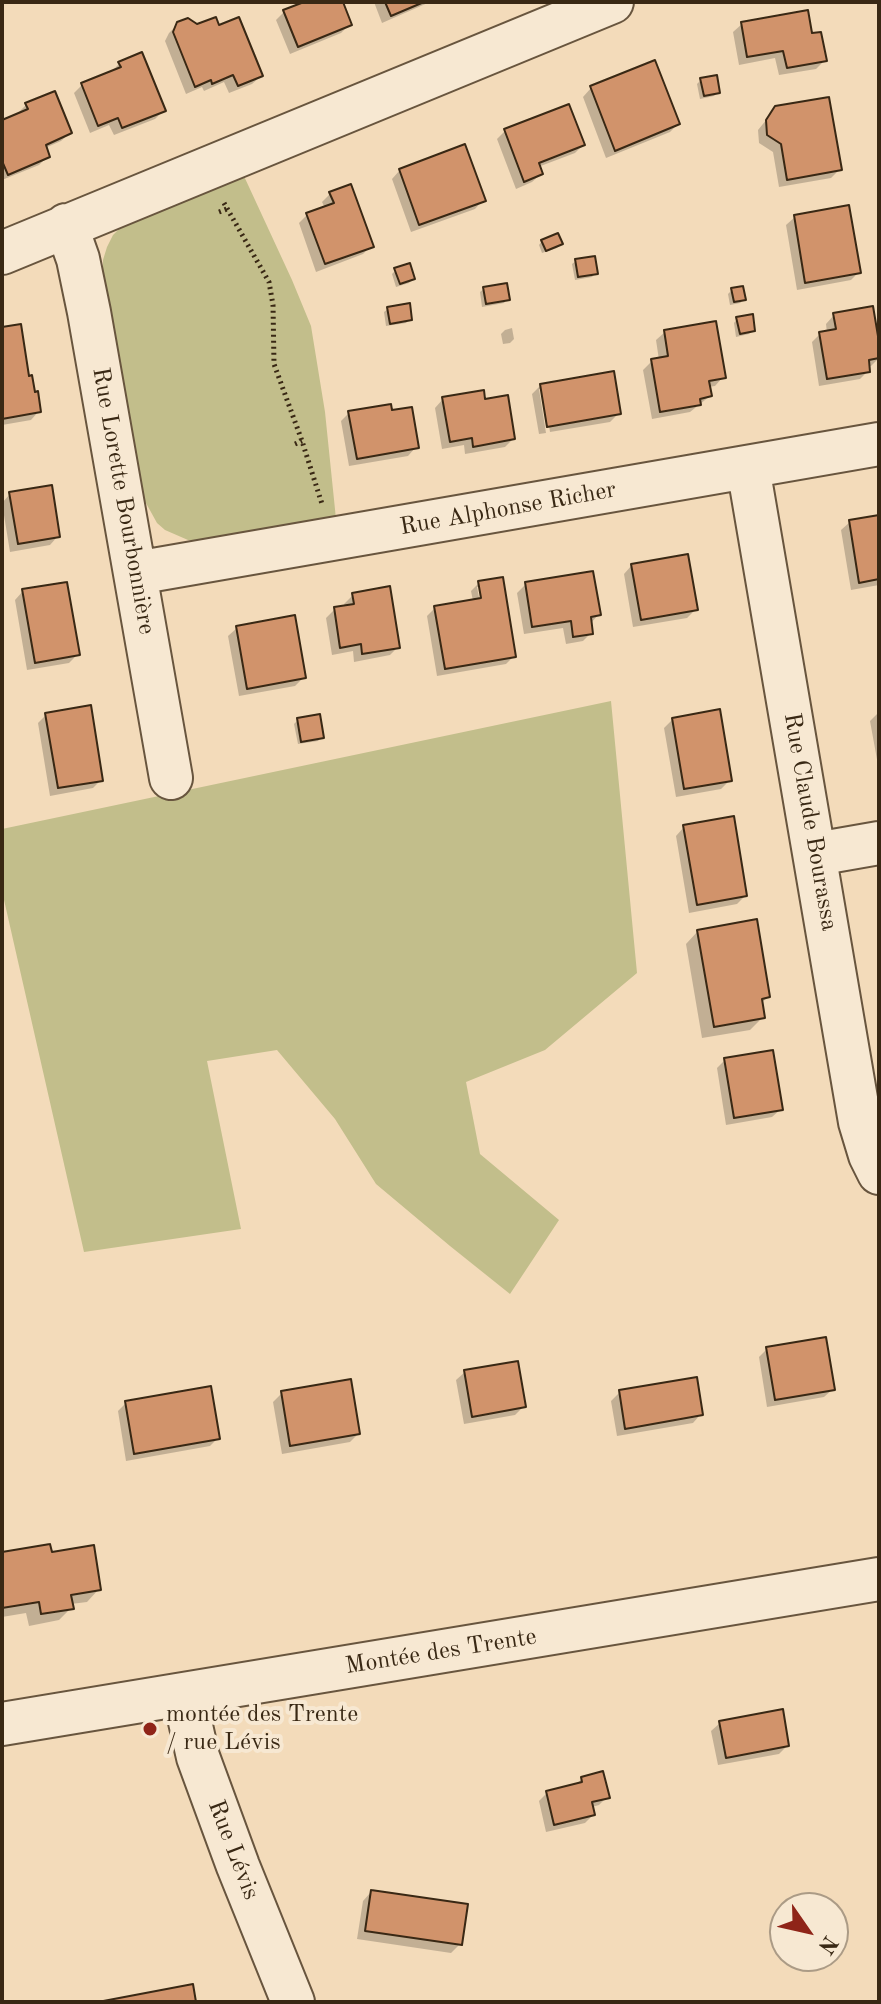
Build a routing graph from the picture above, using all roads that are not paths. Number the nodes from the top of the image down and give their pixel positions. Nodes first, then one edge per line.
1 (612, 2) edge
2 (66, 225) junction
3 (2, 253) edge
4 (879, 444) edge
5 (748, 467) junction
6 (136, 573) junction
7 (171, 778) dead end
8 (879, 843) edge
9 (816, 854) junction
10 (879, 1173) edge
11 (879, 1579) edge
12 (184, 1695) junction
13 (2, 1724) edge
14 (293, 2002) edge

1 - 2 street
2 - 3 street
2 - 6 street, Rue Lorette Bourbonnière
4 - 5 street, Rue Alphonse Richer
5 - 6 street, Rue Alphonse Richer
5 - 9 street, Rue Claude Bourassa
6 - 7 street, Rue Lorette Bourbonnière
8 - 9 street
9 - 10 street, Rue Claude Bourassa
11 - 12 street, Montée des Trente
12 - 13 street, Montée des Trente
12 - 14 street, Rue Lévis

